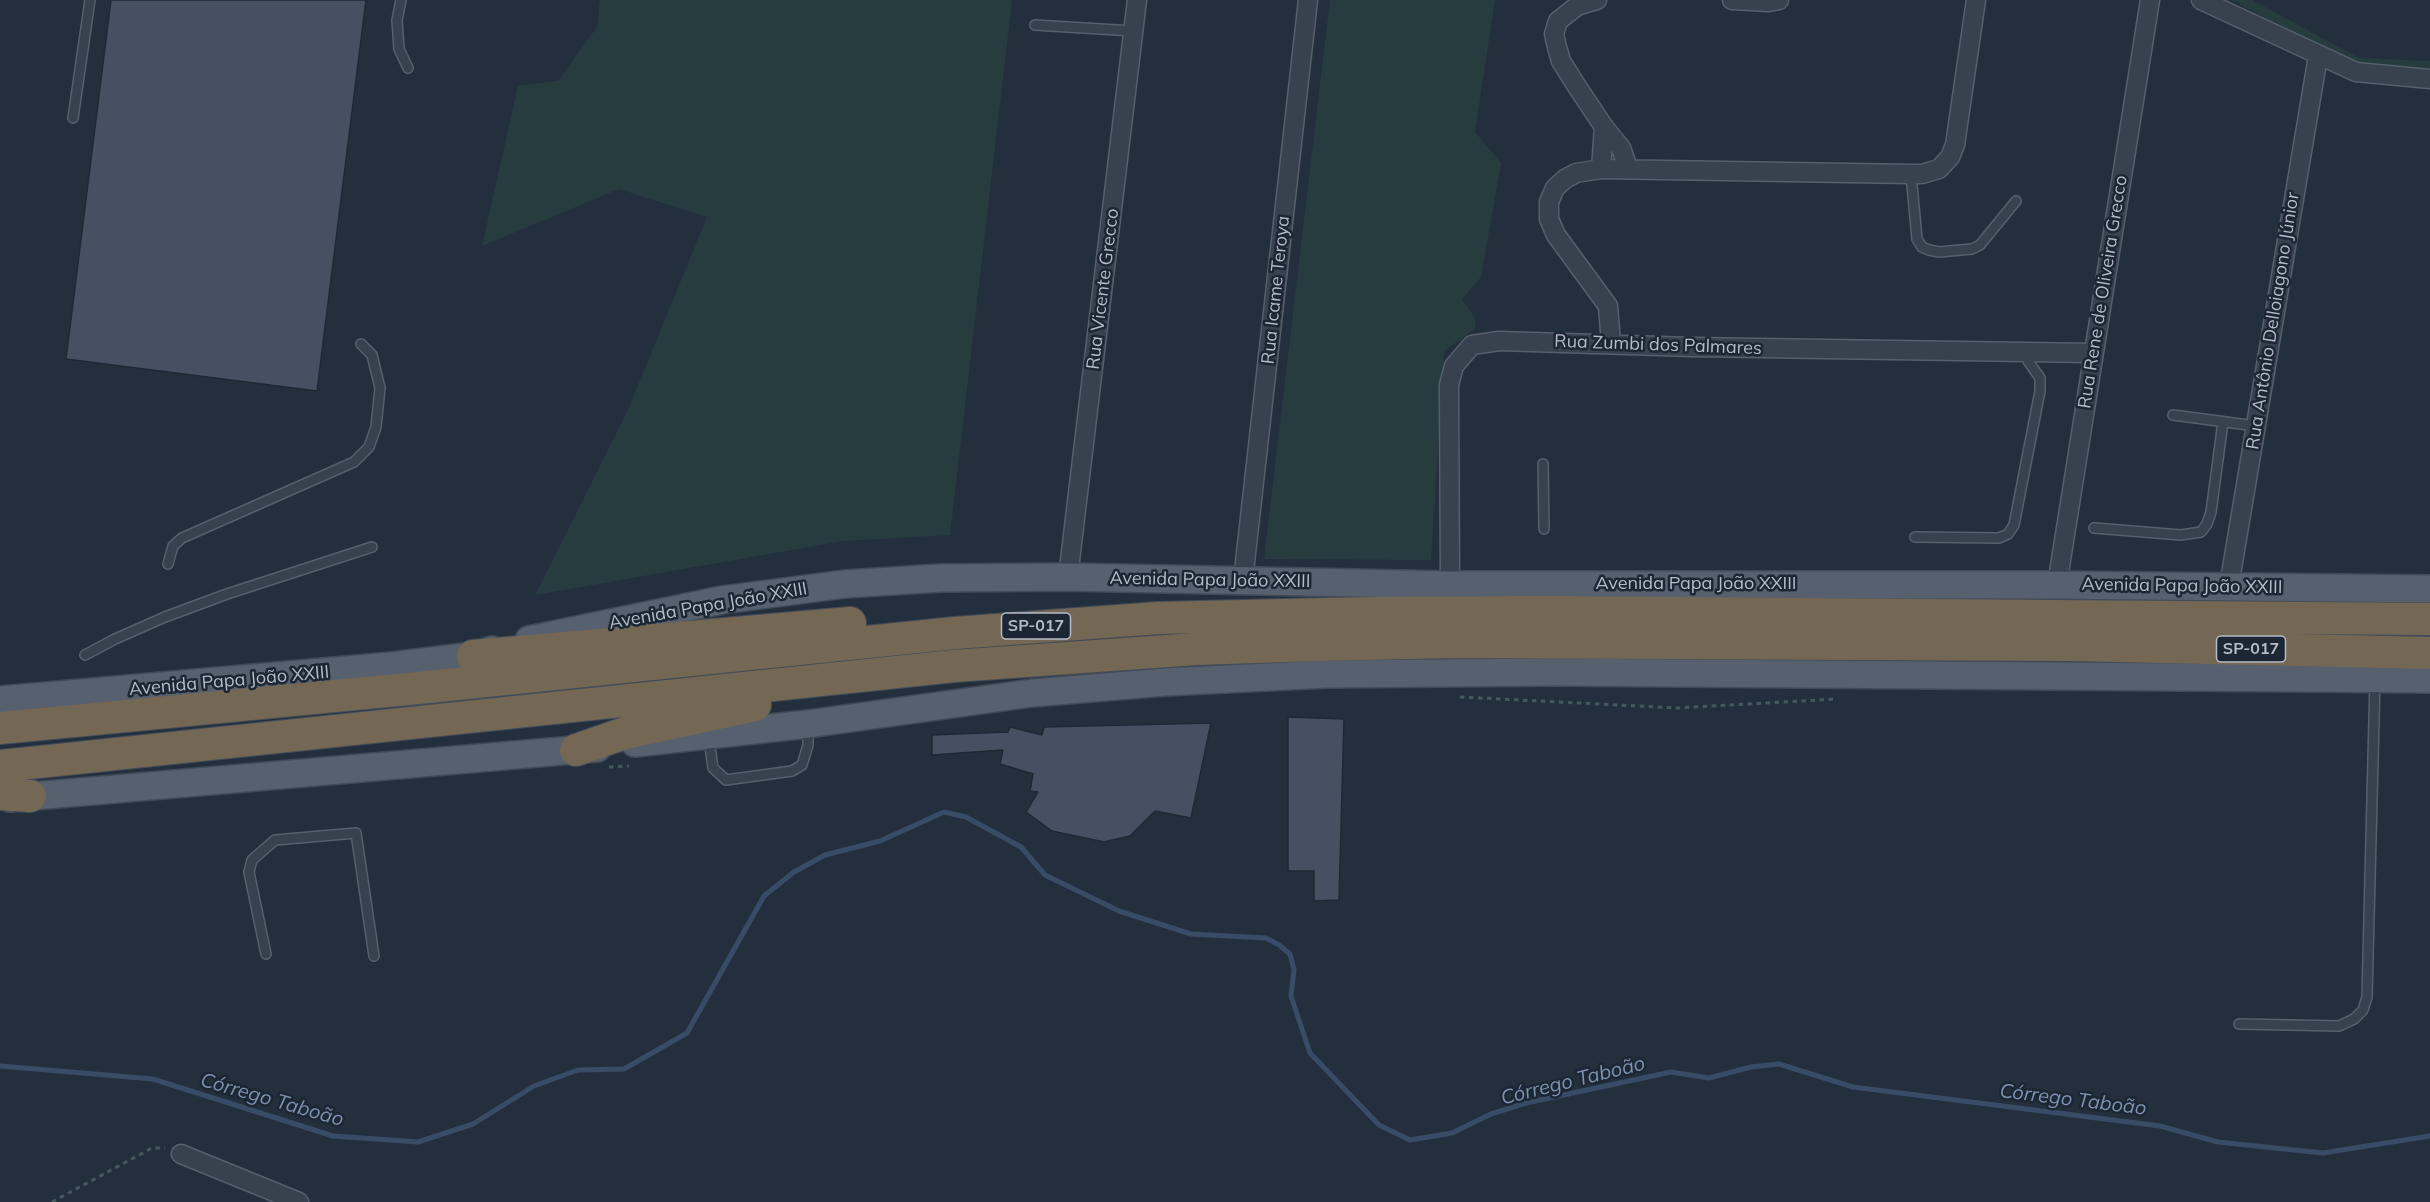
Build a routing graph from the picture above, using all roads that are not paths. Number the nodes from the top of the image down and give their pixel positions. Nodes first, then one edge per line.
1 (90, 0) edge
2 (401, 0) edge
3 (1137, 0) edge
4 (1308, 0) edge
5 (1597, 0) edge
6 (1732, 0) edge
7 (1779, 0) edge
8 (1976, 0) edge
9 (2150, 0) edge
10 (2200, 0) edge
11 (1035, 25) dead end
12 (1133, 31) junction
13 (2318, 56) junction
14 (408, 68) dead end
15 (2430, 79) edge
16 (73, 118) dead end
17 (1604, 127) junction
18 (1628, 168) junction
19 (1601, 169) junction
20 (1911, 174) junction
21 (2016, 201) dead end
22 (361, 344) dead end
23 (1611, 344) junction
24 (2028, 352) junction
25 (2093, 353) junction
26 (2173, 416) dead end
27 (2223, 422) junction
28 (2256, 426) junction
29 (1543, 464) dead end
30 (2094, 528) dead end
31 (1544, 529) dead end
32 (1915, 537) dead end
33 (372, 547) dead end
34 (168, 564) dead end
35 (1068, 577) junction
36 (1243, 580) junction
37 (1450, 585) junction
38 (2057, 585) junction
39 (2229, 586) junction
40 (2430, 589) edge
41 (2430, 619) edge
42 (2075, 630) junction
43 (955, 633) junction
44 (2430, 653) edge
45 (86, 655) dead end
46 (473, 656) junction
47 (954, 666) junction
48 (2375, 678) junction
49 (2430, 679) edge
50 (0, 700) edge
51 (808, 724) junction
52 (0, 728) edge
53 (708, 735) junction
54 (576, 750) junction
55 (0, 766) edge
56 (10, 796) edge
57 (266, 954) dead end
58 (374, 956) dead end
59 (2239, 1024) dead end
60 (181, 1154) road end
61 (298, 1202) edge

1 - 16 lane
2 - 14 lane
3 - 12 street, Rua Vicente Grecco
4 - 36 street, Rua Icame Teroya
5 - 17 street
6 - 7 street
8 - 20 street
9 - 25 street, Rua Rene de Oliveira Grecco
10 - 13 street
11 - 12 lane
12 - 35 street, Rua Vicente Grecco
13 - 15 street
13 - 28 street, Rua Antônio Delloiagono Júnior
17 - 18 street
17 - 19 street
18 - 19 street
18 - 20 street
19 - 23 street
20 - 21 lane
22 - 34 lane
23 - 24 street, Rua Zumbi dos Palmares
23 - 37 street, Rua Zumbi dos Palmares
24 - 25 street, Rua Zumbi dos Palmares
24 - 32 lane
25 - 38 street, Rua Rene de Oliveira Grecco
26 - 27 lane
27 - 28 lane
27 - 30 lane
28 - 39 street, Rua Antônio Delloiagono Júnior
29 - 31 lane
33 - 45 lane
35 - 36 main road, Avenida Papa João XXIII
35 - 46 main road, Avenida Papa João XXIII
36 - 37 main road, Avenida Papa João XXIII
37 - 38 main road, Avenida Papa João XXIII
38 - 39 main road, Avenida Papa João XXIII
39 - 40 main road, Avenida Papa João XXIII
41 - 42 highway, Avenida Papa João XXIII / SP-017
42 - 43 highway, Avenida Papa João XXIII / SP-017
42 - 44 highway, Avenida Papa João XXIII / SP-017
42 - 47 highway, Avenida Papa João XXIII / SP-017
43 - 46 highway
43 - 52 highway, Avenida Papa João XXIII / SP-017
46 - 50 main road, Avenida Papa João XXIII
47 - 54 highway
47 - 55 highway, Avenida Papa João XXIII / SP-017
48 - 49 main road
48 - 51 main road
48 - 59 lane
51 - 53 main road
51 - 53 lane
53 - 54 main road
54 - 56 main road
57 - 58 lane
60 - 61 street

